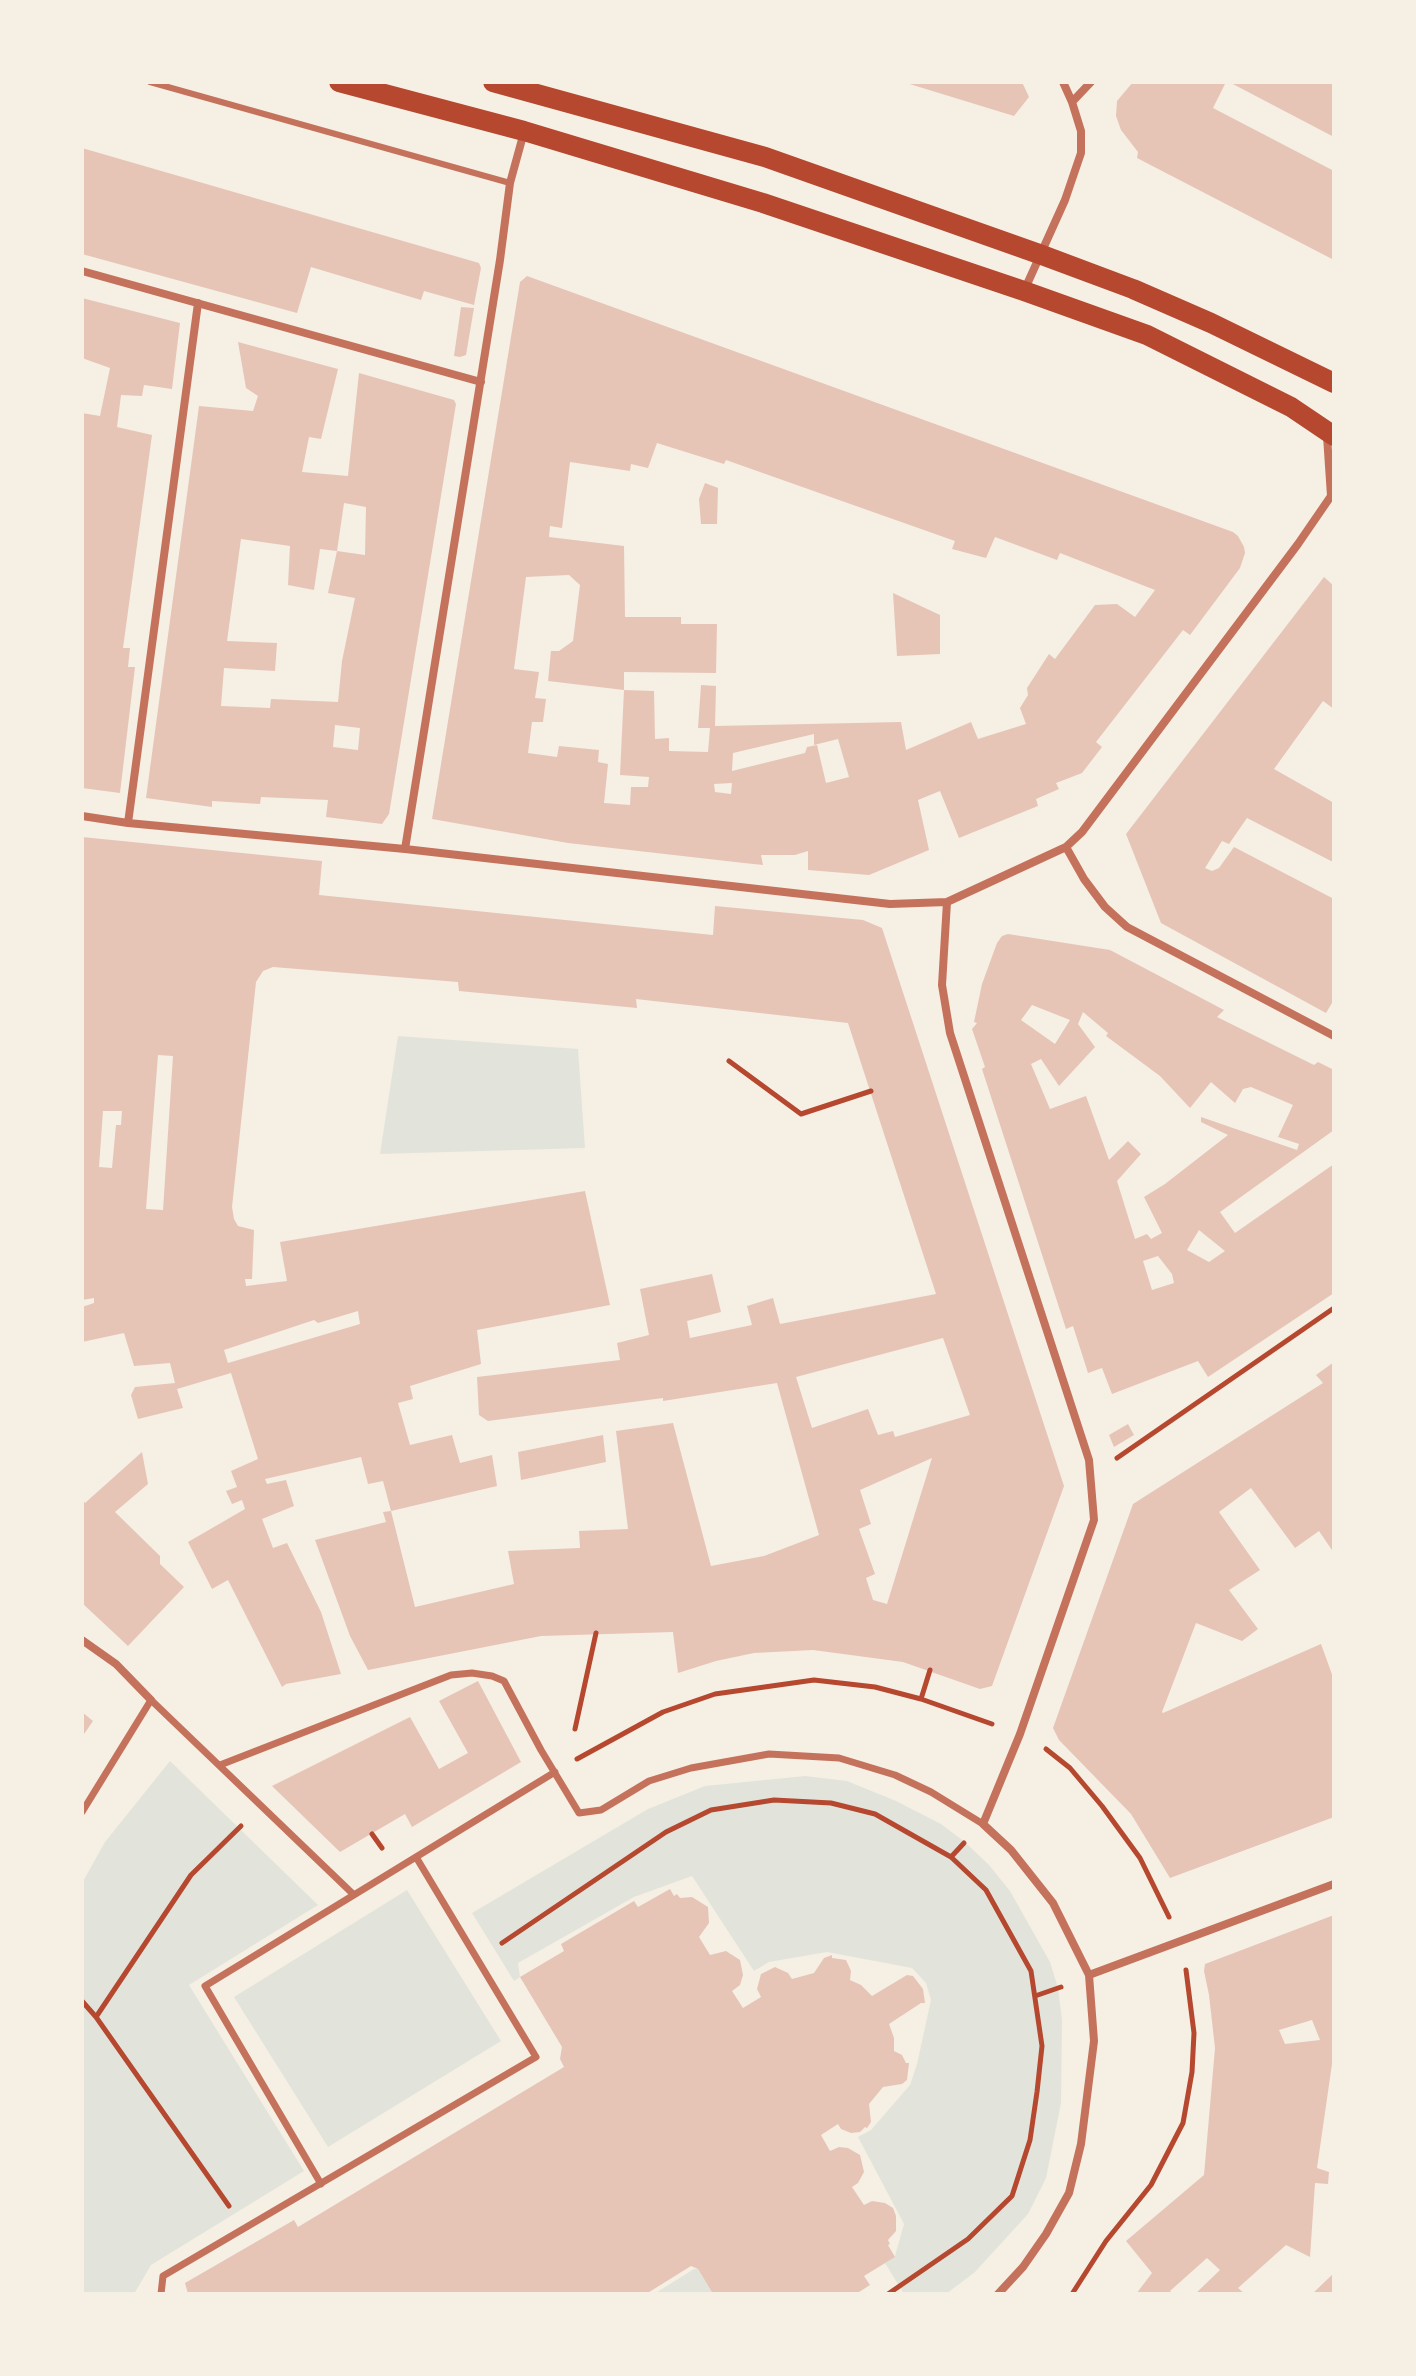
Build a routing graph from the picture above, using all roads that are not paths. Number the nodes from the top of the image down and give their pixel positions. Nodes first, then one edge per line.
1 (150, 82) edge
2 (339, 82) edge
3 (493, 82) edge
4 (1063, 82) edge
5 (1091, 82) edge
6 (1072, 102) junction
7 (524, 131) junction
8 (510, 183) junction
9 (1042, 255) junction
10 (82, 271) edge
11 (1024, 291) junction
12 (198, 303) junction
13 (481, 382) junction
14 (1334, 383) edge
15 (1330, 434) edge
16 (1332, 495) edge
17 (82, 816) edge
18 (128, 823) junction
19 (1066, 847) junction
20 (405, 849) junction
21 (947, 902) junction
22 (1334, 1036) edge
23 (82, 1640) edge
24 (151, 1700) junction
25 (220, 1765) junction
26 (555, 1772) junction
27 (82, 1812) edge
28 (983, 1824) junction
29 (416, 1857) junction
30 (1334, 1884) edge
31 (353, 1894) junction
32 (1089, 1975) junction
33 (321, 2184) junction
34 (161, 2294) edge
35 (998, 2294) edge

1 - 8 lane
2 - 7 main road
3 - 9 main road
4 - 6 street
5 - 6 street
6 - 9 street
7 - 8 street
7 - 11 main road
8 - 13 street
9 - 11 street
9 - 14 main road
10 - 12 street
11 - 15 main road
12 - 13 street
12 - 18 street
13 - 20 street
15 - 16 street
16 - 19 street
17 - 18 street
18 - 20 street
19 - 21 street
19 - 22 street
20 - 21 street
21 - 28 street
23 - 24 street
24 - 25 street
24 - 27 street
25 - 26 street
25 - 31 street
26 - 28 street
26 - 29 street
28 - 32 street
29 - 31 street
29 - 33 street
30 - 32 street
31 - 33 street
32 - 35 street
33 - 34 street

